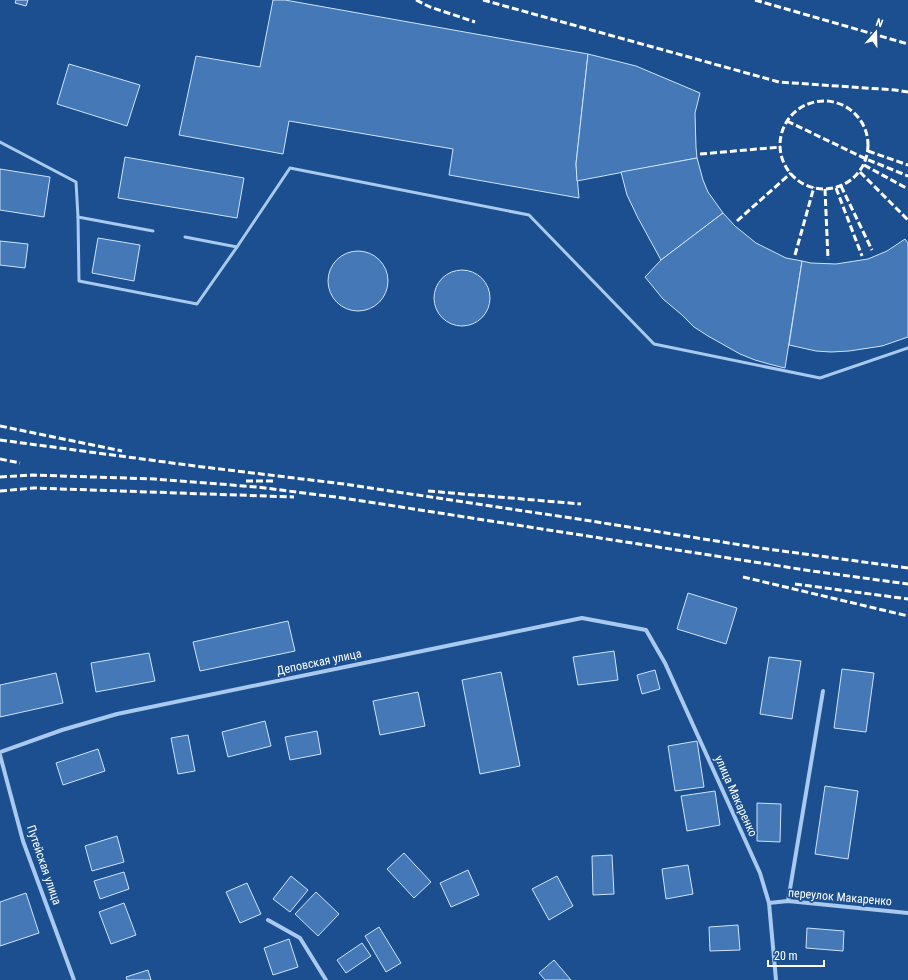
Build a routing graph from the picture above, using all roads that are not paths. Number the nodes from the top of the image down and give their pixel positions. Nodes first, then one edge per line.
1 (0, 142) edge
2 (78, 217) junction
3 (153, 231) dead end
4 (185, 237) dead end
5 (237, 247) junction
6 (908, 348) edge
7 (646, 630) joint
8 (823, 690) dead end
9 (0, 754) edge
10 (788, 901) junction
11 (769, 903) junction
12 (908, 913) edge
13 (268, 920) dead end
14 (74, 980) edge
15 (326, 980) edge
16 (776, 980) edge

1 - 2 lane
2 - 3 lane
2 - 5 lane
4 - 5 lane
5 - 6 lane
7 - 9 street, Деповская улица
7 - 11 street, улица Макаренко
8 - 10 street
9 - 14 street, Путейская улица
10 - 11 street, переулок Макаренко
10 - 12 street, переулок Макаренко
11 - 16 street, улица Макаренко
13 - 15 street

